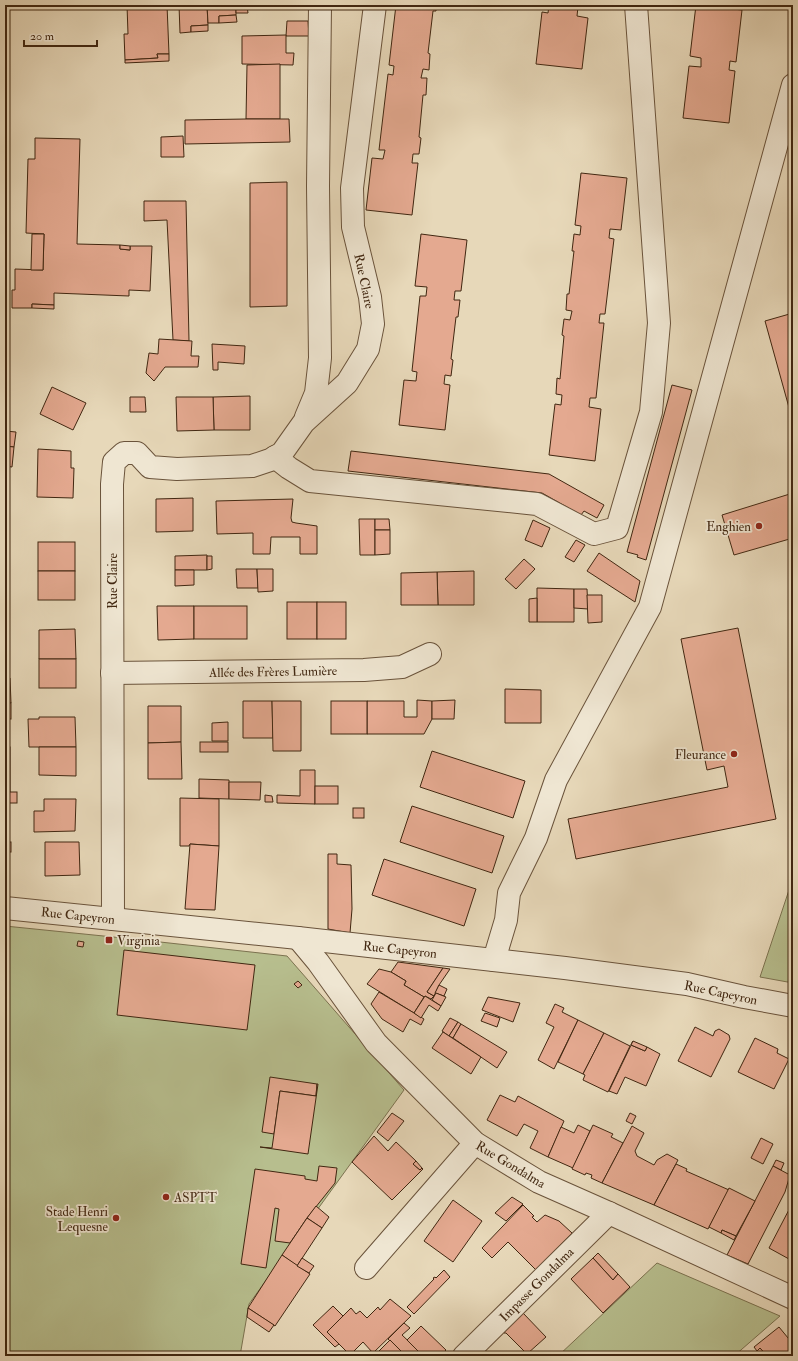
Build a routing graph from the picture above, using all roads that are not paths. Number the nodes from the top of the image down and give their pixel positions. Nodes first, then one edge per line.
1 (320, 5) edge
2 (375, 5) edge
3 (636, 5) edge
4 (793, 85) edge
5 (318, 186) junction
6 (352, 188) junction
7 (304, 422) junction
8 (275, 457) junction
9 (430, 654) dead end
10 (112, 672) junction
11 (5, 908) edge
12 (113, 919) junction
13 (298, 938) junction
14 (494, 960) junction
15 (793, 1006) edge
16 (475, 1143) junction
17 (609, 1213) junction
18 (366, 1268) dead end
19 (793, 1298) edge
20 (464, 1356) edge

1 - 5 street, Rue Claire
2 - 6 street, Rue Claire
3 - 8 street
4 - 14 street
5 - 6 street
5 - 7 street, Rue Claire
6 - 7 street, Rue Claire
7 - 8 street, Rue Claire
8 - 10 street, Rue Claire
9 - 10 street, Allée des Frères Lumière
10 - 12 street, Rue Claire
11 - 12 street, Rue Capeyron
12 - 13 street, Rue Capeyron
13 - 14 street, Rue Capeyron
13 - 16 street, Rue Gondalma
14 - 15 street, Rue Capeyron
16 - 17 street, Rue Gondalma
16 - 18 street
17 - 19 street, Rue Gondalma
17 - 20 street, Impasse Gondalma

